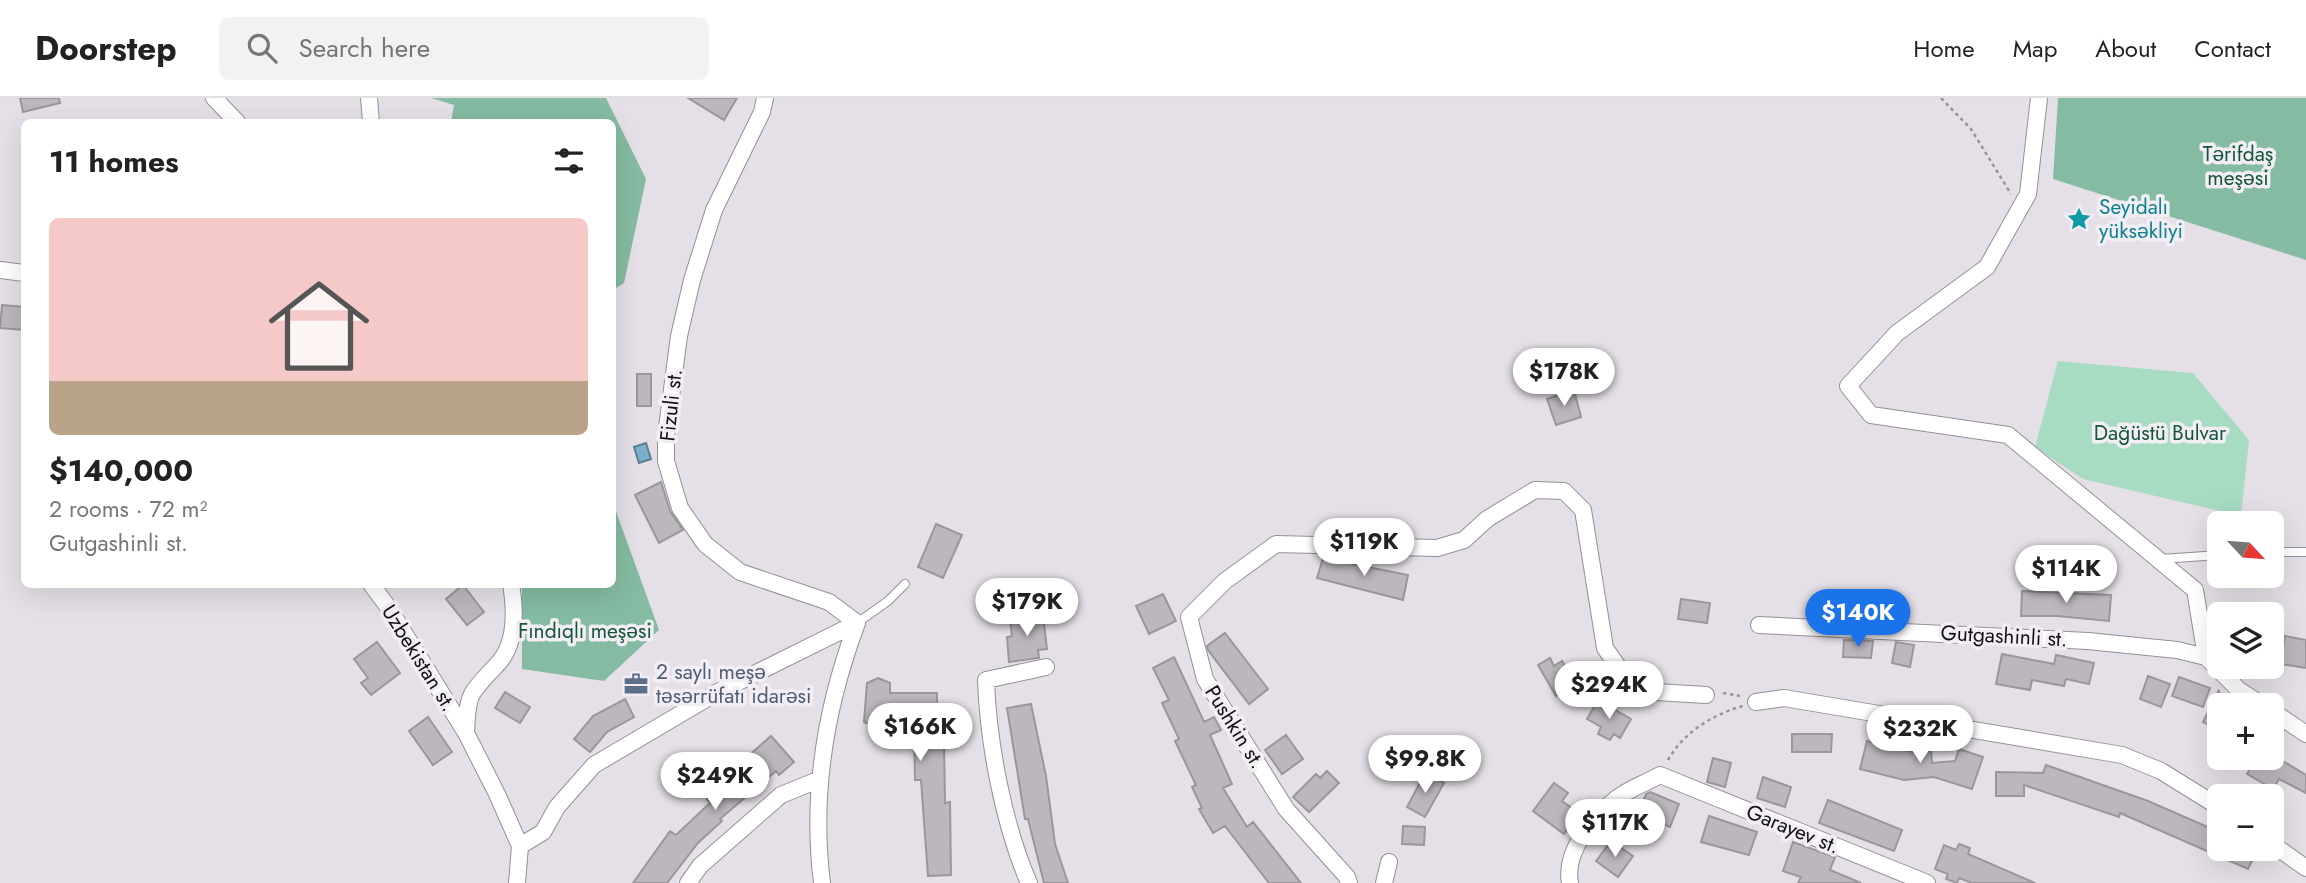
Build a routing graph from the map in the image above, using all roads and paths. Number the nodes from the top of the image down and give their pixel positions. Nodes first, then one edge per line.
1 (214, 98) edge
2 (369, 98) edge
3 (1941, 98) edge
4 (2039, 98) edge
5 (760, 103) edge
6 (234, 119) edge
7 (372, 119) edge
8 (2020, 208) junction
9 (0, 270) edge
10 (21, 273) edge
11 (2284, 552) edge
12 (2306, 552) edge
13 (2207, 556) edge
14 (2158, 559) junction
15 (905, 584) dead end
16 (374, 588) edge
17 (512, 588) edge
18 (857, 623) junction
19 (1759, 625) dead end
20 (2206, 657) junction
21 (1046, 667) dead end
22 (2244, 693) edge
23 (1706, 695) joint
24 (1756, 702) junction
25 (2284, 719) edge
26 (466, 733) junction
27 (2306, 734) edge
28 (1660, 775) junction
29 (818, 780) junction
30 (2207, 800) edge
31 (520, 846) junction
32 (2284, 852) edge
33 (1389, 862) dead end
34 (2306, 868) edge
35 (517, 883) edge
36 (688, 883) edge
37 (822, 883) edge
38 (1029, 883) edge
39 (1349, 883) edge
40 (1384, 883) edge
41 (1570, 883) edge
42 (1927, 883) edge

1 - 6 street
2 - 7 street
3 - 8 path
4 - 8 street
5 - 18 street, Fizuli st.
8 - 14 street
9 - 10 street
11 - 12 lane
13 - 14 lane
14 - 20 street
15 - 18 lane
16 - 26 street, Uzbekistan st.
17 - 26 street, Uzbekistan st.
18 - 29 street
18 - 31 street
19 - 20 street, Gutgashinli st.
20 - 22 street
21 - 38 street
23 - 24 path
23 - 39 street, Pushkin st.
24 - 28 path
24 - 30 street
25 - 27 street
26 - 31 street, Uzbekistan st.
28 - 41 street
28 - 42 street, Garayev st.
29 - 36 street
29 - 37 street
31 - 35 street
32 - 34 street
33 - 40 street

